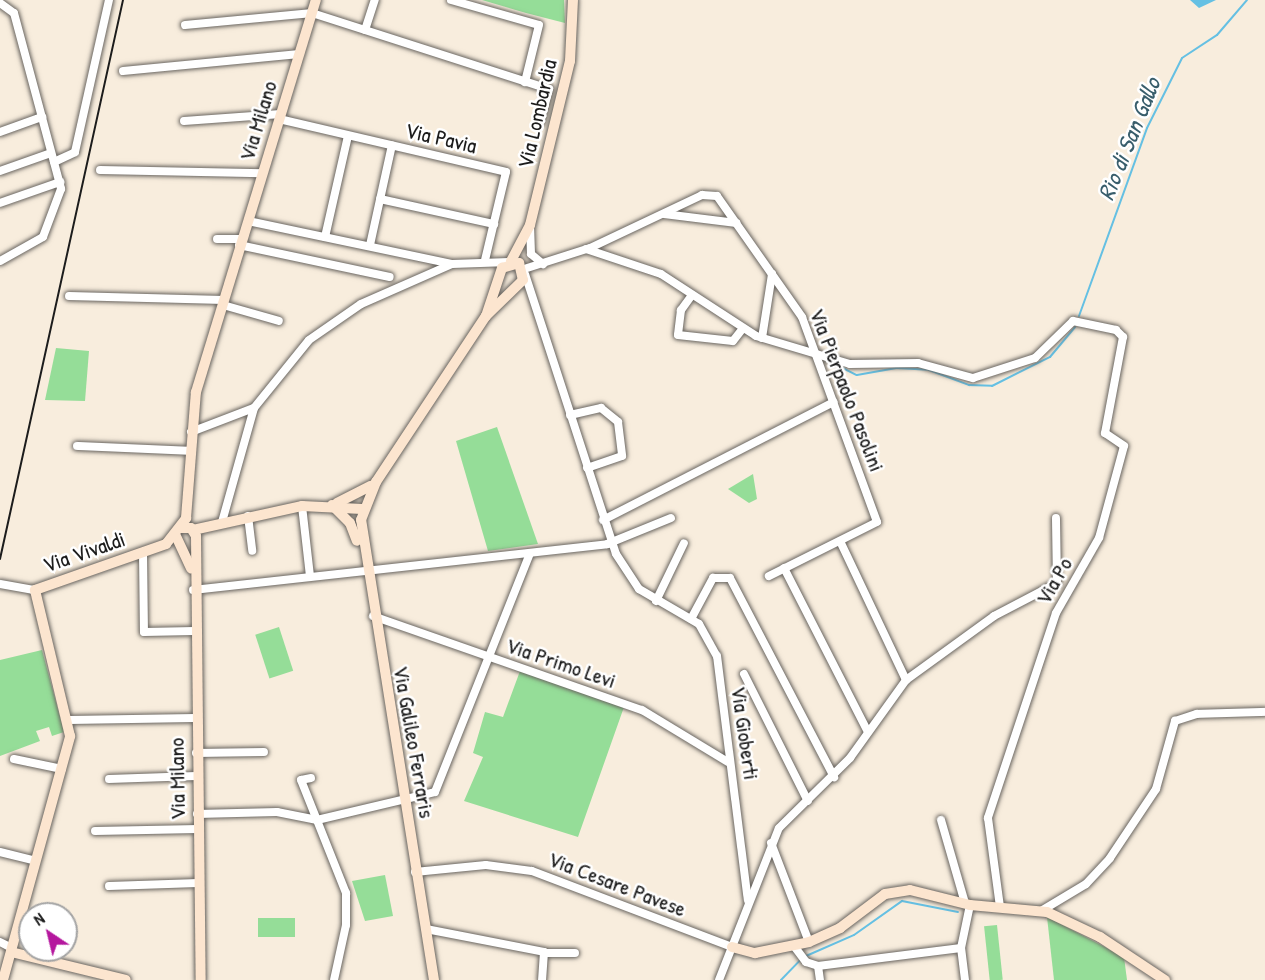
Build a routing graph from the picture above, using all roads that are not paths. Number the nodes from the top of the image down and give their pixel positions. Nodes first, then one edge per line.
1 (109, 0) edge
2 (316, 0) edge
3 (375, 0) edge
4 (451, 0) edge
5 (573, 0) edge
6 (0, 3) edge
7 (312, 13) junction
8 (185, 25) dead end
9 (365, 30) junction
10 (299, 54) junction
11 (123, 71) dead end
12 (525, 82) junction
13 (280, 116) junction
14 (42, 117) junction
15 (184, 120) dead end
16 (540, 122) dead end
17 (0, 132) edge
18 (348, 136) junction
19 (392, 145) junction
20 (51, 153) junction
21 (54, 162) junction
22 (100, 170) dead end
23 (0, 171) edge
24 (263, 173) junction
25 (60, 182) junction
26 (380, 199) junction
27 (0, 203) edge
28 (663, 214) junction
29 (248, 221) junction
30 (736, 223) junction
31 (494, 224) junction
32 (529, 230) junction
33 (325, 237) junction
34 (217, 239) dead end
35 (240, 242) junction
36 (370, 245) junction
37 (586, 249) junction
38 (485, 260) junction
39 (0, 261) edge
40 (510, 262) junction
41 (452, 264) junction
42 (543, 264) junction
43 (524, 270) junction
44 (772, 274) junction
45 (390, 277) dead end
46 (501, 277) junction
47 (514, 285) junction
48 (692, 295) junction
49 (69, 296) dead end
50 (533, 301) junction
51 (223, 302) junction
52 (486, 316) junction
53 (279, 321) dead end
54 (743, 328) junction
55 (762, 338) junction
56 (814, 351) junction
57 (834, 402) junction
58 (254, 408) junction
59 (570, 415) junction
60 (191, 432) junction
61 (77, 446) dead end
62 (190, 451) junction
63 (587, 468) junction
64 (376, 482) junction
65 (190, 490) junction
66 (331, 505) junction
67 (302, 506) junction
68 (362, 509) junction
69 (192, 515) junction
70 (248, 516) junction
71 (671, 518) dead end
72 (1056, 518) dead end
73 (603, 520) junction
74 (220, 523) junction
75 (186, 537) junction
76 (840, 541) junction
77 (612, 543) junction
78 (684, 543) dead end
79 (252, 551) dead end
80 (145, 552) junction
81 (530, 553) junction
82 (364, 565) junction
83 (784, 568) junction
84 (310, 576) junction
85 (770, 576) dead end
86 (0, 584) edge
87 (35, 590) junction
88 (193, 590) junction
89 (656, 601) junction
90 (372, 616) junction
91 (691, 619) junction
92 (194, 631) junction
93 (492, 658) junction
94 (744, 674) dead end
95 (906, 680) junction
96 (1265, 712) edge
97 (195, 718) junction
98 (69, 720) junction
99 (868, 732) junction
100 (264, 752) dead end
101 (196, 753) junction
102 (14, 759) dead end
103 (728, 762) junction
104 (62, 770) junction
105 (196, 776) junction
106 (834, 777) junction
107 (311, 778) dead end
108 (109, 779) dead end
109 (404, 796) junction
110 (808, 801) junction
111 (197, 814) junction
112 (317, 820) junction
113 (941, 820) dead end
114 (198, 829) junction
115 (95, 831) dead end
116 (771, 843) junction
117 (0, 852) edge
118 (36, 861) junction
119 (416, 872) junction
120 (198, 883) junction
121 (109, 886) dead end
122 (748, 900) junction
123 (968, 904) junction
124 (1000, 907) junction
125 (1041, 911) junction
126 (426, 929) junction
127 (0, 942) edge
128 (809, 942) junction
129 (732, 947) junction
130 (961, 948) junction
131 (12, 950) junction
132 (544, 953) junction
133 (575, 953) dead end
134 (800, 954) junction
135 (818, 966) junction
136 (82, 975) edge
137 (3, 980) edge
138 (126, 980) edge
139 (201, 980) edge
140 (334, 980) edge
141 (434, 980) edge
142 (542, 980) edge
143 (719, 980) edge
144 (820, 980) edge
145 (965, 980) edge
146 (1165, 980) edge

1 - 21 street
2 - 7 street, Via Milano
3 - 9 street
4 - 12 street
5 - 32 street, Via Lombardia
6 - 14 street
7 - 8 street
7 - 9 street
7 - 10 street, Via Milano
9 - 12 street
10 - 11 street
10 - 13 street, Via Milano
12 - 16 street
13 - 15 street, Via Pavia
13 - 18 street, Via Pavia
13 - 24 street, Via Milano
14 - 17 street
14 - 20 street
18 - 19 street, Via Pavia
18 - 33 street
19 - 26 street
19 - 31 street, Via Pavia
20 - 21 street
20 - 23 street
21 - 25 street
22 - 24 street
24 - 29 street, Via Milano
25 - 27 street
25 - 39 street
26 - 31 street
26 - 36 street
28 - 30 street
28 - 30 street, Via Pierpaolo Pasolini
28 - 37 street
29 - 33 street
29 - 35 street, Via Milano
30 - 44 street, Via Pierpaolo Pasolini
31 - 38 street, Via Pavia
32 - 40 street, Via Lombardia
32 - 42 street
32 - 43 street, Via Lombardia
33 - 36 street
34 - 35 street
35 - 45 street
35 - 51 street, Via Milano
36 - 41 street
37 - 42 street
37 - 48 street
38 - 40 street
38 - 41 street
38 - 46 street
40 - 43 street
40 - 46 street, Via Lombardia
41 - 58 street
42 - 43 street
43 - 47 street
43 - 50 street, Via Gioberti
44 - 55 street
44 - 56 street, Via Pierpaolo Pasolini
46 - 47 street
46 - 52 street
47 - 50 street
47 - 52 street
48 - 54 street
48 - 54 street
49 - 51 street
50 - 59 street, Via Gioberti
51 - 53 street
51 - 60 street, Via Milano
52 - 64 street
54 - 55 street
55 - 56 street
56 - 57 street, Via Pierpaolo Pasolini
56 - 124 street, Via Po
57 - 73 street
57 - 76 street, Via Pierpaolo Pasolini
58 - 60 street
58 - 74 street
59 - 63 street, Via Gioberti
59 - 63 street
60 - 62 street, Via Milano
61 - 62 street
62 - 65 street, Via Milano
63 - 73 street, Via Gioberti
64 - 66 street
64 - 68 street
65 - 69 street, Via Milano
65 - 75 street, Via Milano
66 - 67 street
66 - 68 street
66 - 82 street
67 - 70 street
67 - 84 street
68 - 82 street, Via Galileo Ferraris
69 - 74 street
69 - 75 street, Via Milano
70 - 74 street
70 - 79 street
71 - 77 street
72 - 95 street
73 - 77 street, Via Gioberti
74 - 75 street, Via Vivaldi
75 - 80 street, Via Vivaldi
75 - 88 street, Via Milano
76 - 83 street, Via Pierpaolo Pasolini
76 - 95 street
77 - 81 street
77 - 89 street, Via Gioberti
78 - 89 street
80 - 87 street, Via Vivaldi
80 - 92 street
81 - 82 street
81 - 93 street
82 - 84 street
82 - 90 street, Via Galileo Ferraris
83 - 85 street, Via Pierpaolo Pasolini
83 - 99 street
84 - 88 street
86 - 87 street
87 - 98 street
88 - 92 street, Via Milano
89 - 91 street, Via Gioberti
90 - 93 street, Via Primo Levi
90 - 109 street, Via Galileo Ferraris
91 - 103 street, Via Gioberti
91 - 106 street
92 - 97 street, Via Milano
93 - 103 street, Via Primo Levi
93 - 109 street
94 - 110 street
95 - 99 street
96 - 125 street
97 - 98 street
97 - 101 street, Via Milano
98 - 104 street
99 - 106 street
100 - 101 street
101 - 105 street, Via Milano
102 - 104 street
103 - 122 street, Via Gioberti
104 - 118 street
105 - 108 street
105 - 111 street, Via Milano
106 - 110 street
107 - 112 street
109 - 112 street
109 - 119 street, Via Galileo Ferraris
110 - 116 street
111 - 112 street
111 - 114 street, Via Milano
112 - 140 street
113 - 123 street
114 - 115 street
114 - 120 street, Via Milano
116 - 122 street
116 - 128 street
117 - 118 street
118 - 131 street
119 - 126 street, Via Galileo Ferraris
119 - 129 street, Via Cesare Pavese
120 - 121 street
120 - 139 street, Via Milano
122 - 129 street
123 - 124 street
123 - 128 street
123 - 130 street
124 - 125 street
125 - 146 street
126 - 132 street
126 - 141 street, Via Galileo Ferraris
127 - 131 street
128 - 134 street
129 - 134 street
129 - 143 street
130 - 135 street
130 - 145 street
131 - 136 street
131 - 137 street
132 - 133 street
132 - 142 street
134 - 135 street
135 - 144 street
136 - 138 street

